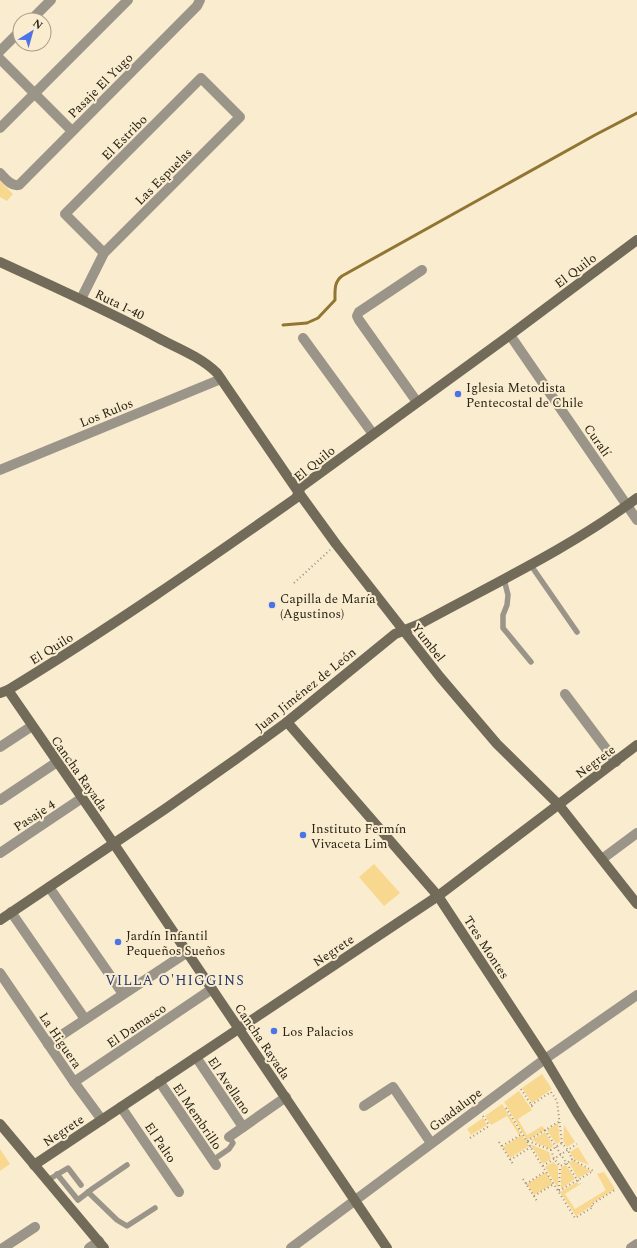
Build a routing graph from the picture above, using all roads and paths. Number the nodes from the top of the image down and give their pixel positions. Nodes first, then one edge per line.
1 (51, 0) edge
2 (128, 0) edge
3 (200, 0) edge
4 (39, 12) edge
5 (12, 39) edge
6 (0, 51) edge
7 (0, 59) edge
8 (201, 78) joint
9 (35, 94) junction
10 (0, 128) edge
11 (72, 131) junction
12 (0, 173) edge
13 (637, 240) edge
14 (104, 253) junction
15 (0, 262) edge
16 (422, 270) dead end
17 (82, 299) junction
18 (510, 335) junction
19 (303, 338) dead end
20 (221, 379) junction
21 (417, 402) junction
22 (373, 434) junction
23 (0, 470) edge
24 (299, 493) junction
25 (637, 498) edge
26 (627, 505) junction
27 (637, 520) edge
28 (336, 544) junction
29 (530, 564) junction
30 (504, 578) junction
31 (294, 583) dead end
32 (403, 630) junction
33 (577, 632) dead end
34 (531, 662) dead end
35 (4, 692) edge
36 (565, 694) dead end
37 (287, 722) junction
38 (32, 726) junction
39 (637, 745) edge
40 (0, 747) edge
41 (57, 762) junction
42 (616, 762) junction
43 (82, 798) junction
44 (0, 800) edge
45 (559, 805) junction
46 (637, 833) edge
47 (114, 844) junction
48 (0, 852) edge
49 (602, 859) junction
50 (49, 886) junction
51 (438, 896) junction
52 (637, 904) edge
53 (11, 912) junction
54 (0, 920) edge
55 (186, 952) junction
56 (0, 973) edge
57 (212, 989) junction
58 (123, 994) junction
59 (637, 995) edge
60 (85, 1019) junction
61 (239, 1028) junction
62 (48, 1044) junction
63 (196, 1057) junction
64 (545, 1059) junction
65 (74, 1082) junction
66 (159, 1082) junction
67 (521, 1089) dead end
68 (286, 1097) junction
69 (531, 1105) junction
70 (364, 1106) dead end
71 (121, 1107) junction
72 (506, 1108) dead end
73 (534, 1109) dead end
74 (483, 1116) dead end
75 (102, 1120) junction
76 (560, 1121) junction
77 (0, 1124) edge
78 (243, 1127) junction
79 (545, 1130) junction
80 (522, 1134) junction
81 (229, 1137) joint
82 (470, 1138) dead end
83 (527, 1141) junction
84 (499, 1142) dead end
85 (431, 1143) junction
86 (562, 1143) junction
87 (577, 1144) dead end
88 (502, 1146) junction
89 (556, 1146) junction
90 (531, 1147) junction
91 (551, 1150) junction
92 (568, 1150) junction
93 (561, 1154) junction
94 (572, 1158) junction
95 (554, 1159) junction
96 (510, 1160) junction
97 (215, 1163) joint
98 (567, 1163) junction
99 (34, 1164) junction
100 (513, 1164) dead end
101 (127, 1166) dead end
102 (543, 1166) junction
103 (560, 1166) junction
104 (546, 1171) junction
105 (57, 1174) junction
106 (523, 1179) dead end
107 (48, 1180) junction
108 (577, 1180) junction
109 (526, 1184) junction
110 (554, 1184) junction
111 (580, 1184) dead end
112 (82, 1185) dead end
113 (616, 1189) dead end
114 (88, 1192) junction
115 (179, 1192) dead end
116 (559, 1192) junction
117 (534, 1196) junction
118 (355, 1200) junction
119 (537, 1202) dead end
120 (637, 1207) edge
121 (155, 1208) dead end
122 (35, 1227) dead end
123 (637, 1244) edge
124 (102, 1245) edge
125 (3, 1248) edge
126 (88, 1248) edge
127 (291, 1248) edge
128 (387, 1248) edge
129 (631, 1248) edge

1 - 4 street
2 - 9 street
3 - 11 street, Pasaje El Yugo
5 - 6 street
7 - 9 street
8 - 14 street, Las Espuelas
8 - 14 street, El Estribo
9 - 10 street
9 - 11 street
11 - 12 street, Pasaje El Yugo
13 - 18 main road, El Quilo
14 - 17 street, Las Espuelas
15 - 17 main road, Ruta I-40
16 - 21 street
17 - 20 main road, Ruta I-40
18 - 21 main road, El Quilo
18 - 26 street, Curalí
19 - 22 street
20 - 23 street, Los Rulos
20 - 24 main road, Yumbel
21 - 22 main road, El Quilo
22 - 24 main road, El Quilo
24 - 28 main road, Yumbel
24 - 35 main road, El Quilo
25 - 26 main road, Juan Jiménez de León
26 - 27 street, Curalí
26 - 29 main road, Juan Jiménez de León
28 - 31 path
28 - 32 main road, Yumbel
29 - 30 main road, Juan Jiménez de León
29 - 33 lane
30 - 32 main road, Juan Jiménez de León
30 - 34 lane
32 - 37 main road, Juan Jiménez de León
32 - 45 main road, Yumbel
35 - 38 main road, Cancha Rayada
36 - 42 street
37 - 47 main road, Juan Jiménez de León
37 - 51 main road, Tres Montes
38 - 40 street
38 - 41 main road, Cancha Rayada
39 - 42 main road, Negrete
41 - 43 main road, Cancha Rayada
41 - 44 street
42 - 45 main road, Negrete
43 - 47 main road, Cancha Rayada
43 - 48 street, Pasaje 4
45 - 49 main road, Yumbel
45 - 51 main road, Negrete
46 - 49 street
47 - 50 main road, Juan Jiménez de León
47 - 55 main road, Cancha Rayada
49 - 52 main road, Yumbel
50 - 53 main road, Juan Jiménez de León
50 - 58 street
51 - 61 main road, Negrete
51 - 64 main road, Tres Montes
53 - 54 main road, Juan Jiménez de León
53 - 60 street
55 - 57 main road, Cancha Rayada
55 - 58 street
56 - 62 street, La Higuera
57 - 61 main road, Cancha Rayada
57 - 65 street, El Damasco
58 - 60 street
59 - 64 street, Guadalupe
60 - 62 street
61 - 63 main road, Negrete
61 - 68 main road, Cancha Rayada
62 - 65 street, La Higuera
63 - 66 main road, Negrete
63 - 78 street, El Avellano
64 - 85 street, Guadalupe
64 - 120 main road, Tres Montes
65 - 75 street, La Higuera
66 - 71 main road, Negrete
66 - 97 street, El Membrillo
67 - 69 path
68 - 78 street
68 - 118 main road, Cancha Rayada
69 - 73 path
69 - 76 path
70 - 85 street
71 - 75 main road, Negrete
71 - 115 street, El Palto
72 - 80 path
74 - 82 path
75 - 99 main road, Negrete
76 - 79 path
76 - 86 path
77 - 99 main road
78 - 81 street
79 - 83 path
79 - 89 path
80 - 83 path
80 - 88 path
81 - 97 lane
83 - 90 path
83 - 91 path
84 - 88 path
85 - 118 street, Guadalupe
86 - 89 path
86 - 92 path
87 - 92 path
88 - 96 path
89 - 91 path
89 - 93 path
90 - 96 path
90 - 102 path
91 - 95 path
92 - 93 path
92 - 94 path
93 - 95 path
93 - 98 path
94 - 98 path
94 - 108 path
95 - 102 path
95 - 103 path
96 - 100 path
98 - 103 path
98 - 108 path
99 - 107 main road
101 - 114 lane
102 - 104 path
103 - 116 path
104 - 109 path
104 - 110 path
105 - 107 lane
105 - 112 lane
105 - 114 lane
106 - 109 path
107 - 124 main road
108 - 111 path
108 - 116 path
109 - 117 path
110 - 116 path
110 - 117 path
113 - 116 path
114 - 121 lane
117 - 119 path
118 - 127 street, Guadalupe
118 - 128 main road, Cancha Rayada
122 - 125 street
123 - 129 street
124 - 126 street

